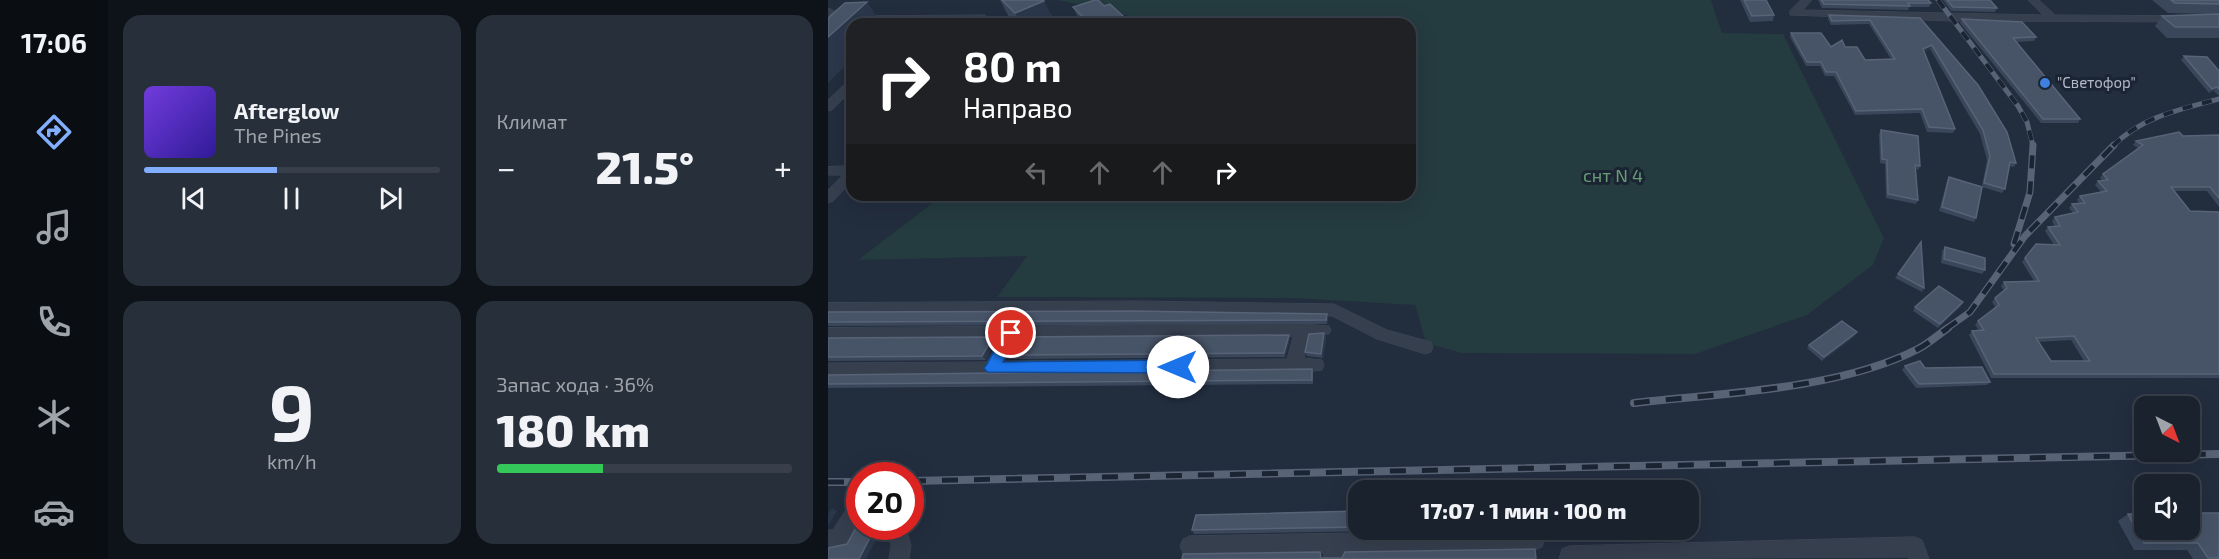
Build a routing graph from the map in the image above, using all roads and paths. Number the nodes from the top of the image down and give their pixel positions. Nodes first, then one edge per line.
1 (1807, 0) edge
2 (2033, 0) edge
3 (828, 11) edge
4 (2052, 18) junction
5 (2219, 19) edge
6 (844, 20) joint
7 (828, 33) edge
8 (846, 89) edge
9 (828, 107) edge
10 (828, 171) edge
11 (846, 172) edge
12 (846, 178) edge
13 (828, 198) edge
14 (828, 309) edge
15 (1302, 330) junction
16 (1323, 330) dead end
17 (1011, 333) junction
18 (828, 334) edge
19 (1425, 348) dead end
20 (1316, 365) dead end
21 (1294, 366) junction
22 (992, 368) junction
23 (828, 370) edge
24 (846, 527) edge
25 (828, 540) edge
26 (899, 540) edge
27 (1535, 540) dead end
28 (1190, 546) dead end
29 (1334, 550) edge
30 (899, 559) edge
31 (1569, 559) edge
32 (1919, 559) edge

1 - 4 lane
2 - 4 lane
3 - 6 lane
4 - 5 lane
6 - 7 lane
8 - 9 lane
10 - 11 lane
12 - 13 lane
14 - 19 lane
15 - 16 lane
15 - 17 lane
15 - 21 lane
17 - 18 lane
17 - 22 lane
20 - 21 lane
21 - 22 lane
22 - 23 lane
24 - 25 lane
26 - 30 lane
27 - 29 lane
28 - 29 lane
31 - 32 lane

